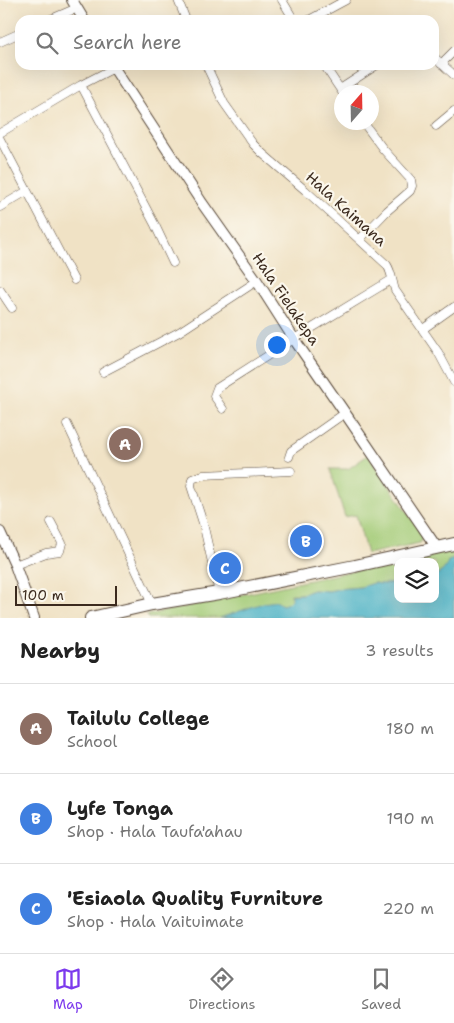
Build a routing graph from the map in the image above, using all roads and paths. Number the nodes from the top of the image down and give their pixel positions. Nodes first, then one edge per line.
1 (178, 0) edge
2 (282, 0) edge
3 (346, 0) edge
4 (74, 4) edge
5 (57, 15) edge
6 (81, 15) edge
7 (184, 15) edge
8 (291, 15) edge
9 (318, 15) edge
10 (15, 35) edge
11 (0, 42) edge
12 (454, 51) edge
13 (441, 64) joint
14 (106, 70) edge
15 (116, 70) edge
16 (208, 70) edge
17 (327, 70) edge
18 (370, 70) edge
19 (454, 75) edge
20 (81, 85) junction
21 (337, 85) edge
22 (349, 85) edge
23 (454, 111) edge
24 (436, 126) dead end
25 (369, 130) edge
26 (0, 132) edge
27 (0, 139) edge
28 (27, 191) junction
29 (0, 207) edge
30 (360, 239) junction
31 (174, 263) dead end
32 (74, 280) dead end
33 (391, 280) junction
34 (256, 281) junction
35 (0, 290) edge
36 (454, 307) edge
37 (12, 308) dead end
38 (423, 329) junction
39 (294, 339) junction
40 (103, 372) dead end
41 (454, 382) edge
42 (223, 409) dead end
43 (345, 413) junction
44 (67, 424) dead end
45 (289, 457) dead end
46 (290, 471) dead end
47 (51, 522) dead end
48 (0, 532) edge
49 (454, 544) edge
50 (437, 548) junction
51 (14, 565) junction
52 (219, 593) junction
53 (152, 604) junction
54 (34, 618) edge
55 (91, 618) edge

1 - 7 street
2 - 8 street
3 - 9 street
4 - 5 street
4 - 6 street
10 - 11 street
12 - 13 street
13 - 19 street
14 - 20 street
15 - 34 street, Hala Fielakepa
16 - 30 street, Hala Kaimana
17 - 21 street
18 - 22 street
20 - 26 street
20 - 31 street
23 - 24 street
25 - 30 street
27 - 28 street
28 - 29 street
28 - 32 street
30 - 33 street, Hala Kaimana
33 - 38 street, Hala Kaimana
33 - 39 street
34 - 39 street, Hala Fielakepa
34 - 40 street
35 - 37 street
36 - 38 street
38 - 41 street, Hala Kaimana
39 - 42 street
39 - 43 street, Hala Fielakepa
43 - 45 street
43 - 50 street, Hala Fielakepa
44 - 53 street
46 - 52 street
47 - 51 street
48 - 51 street
49 - 50 main road
50 - 52 main road
51 - 54 street
52 - 53 main road
53 - 55 main road

